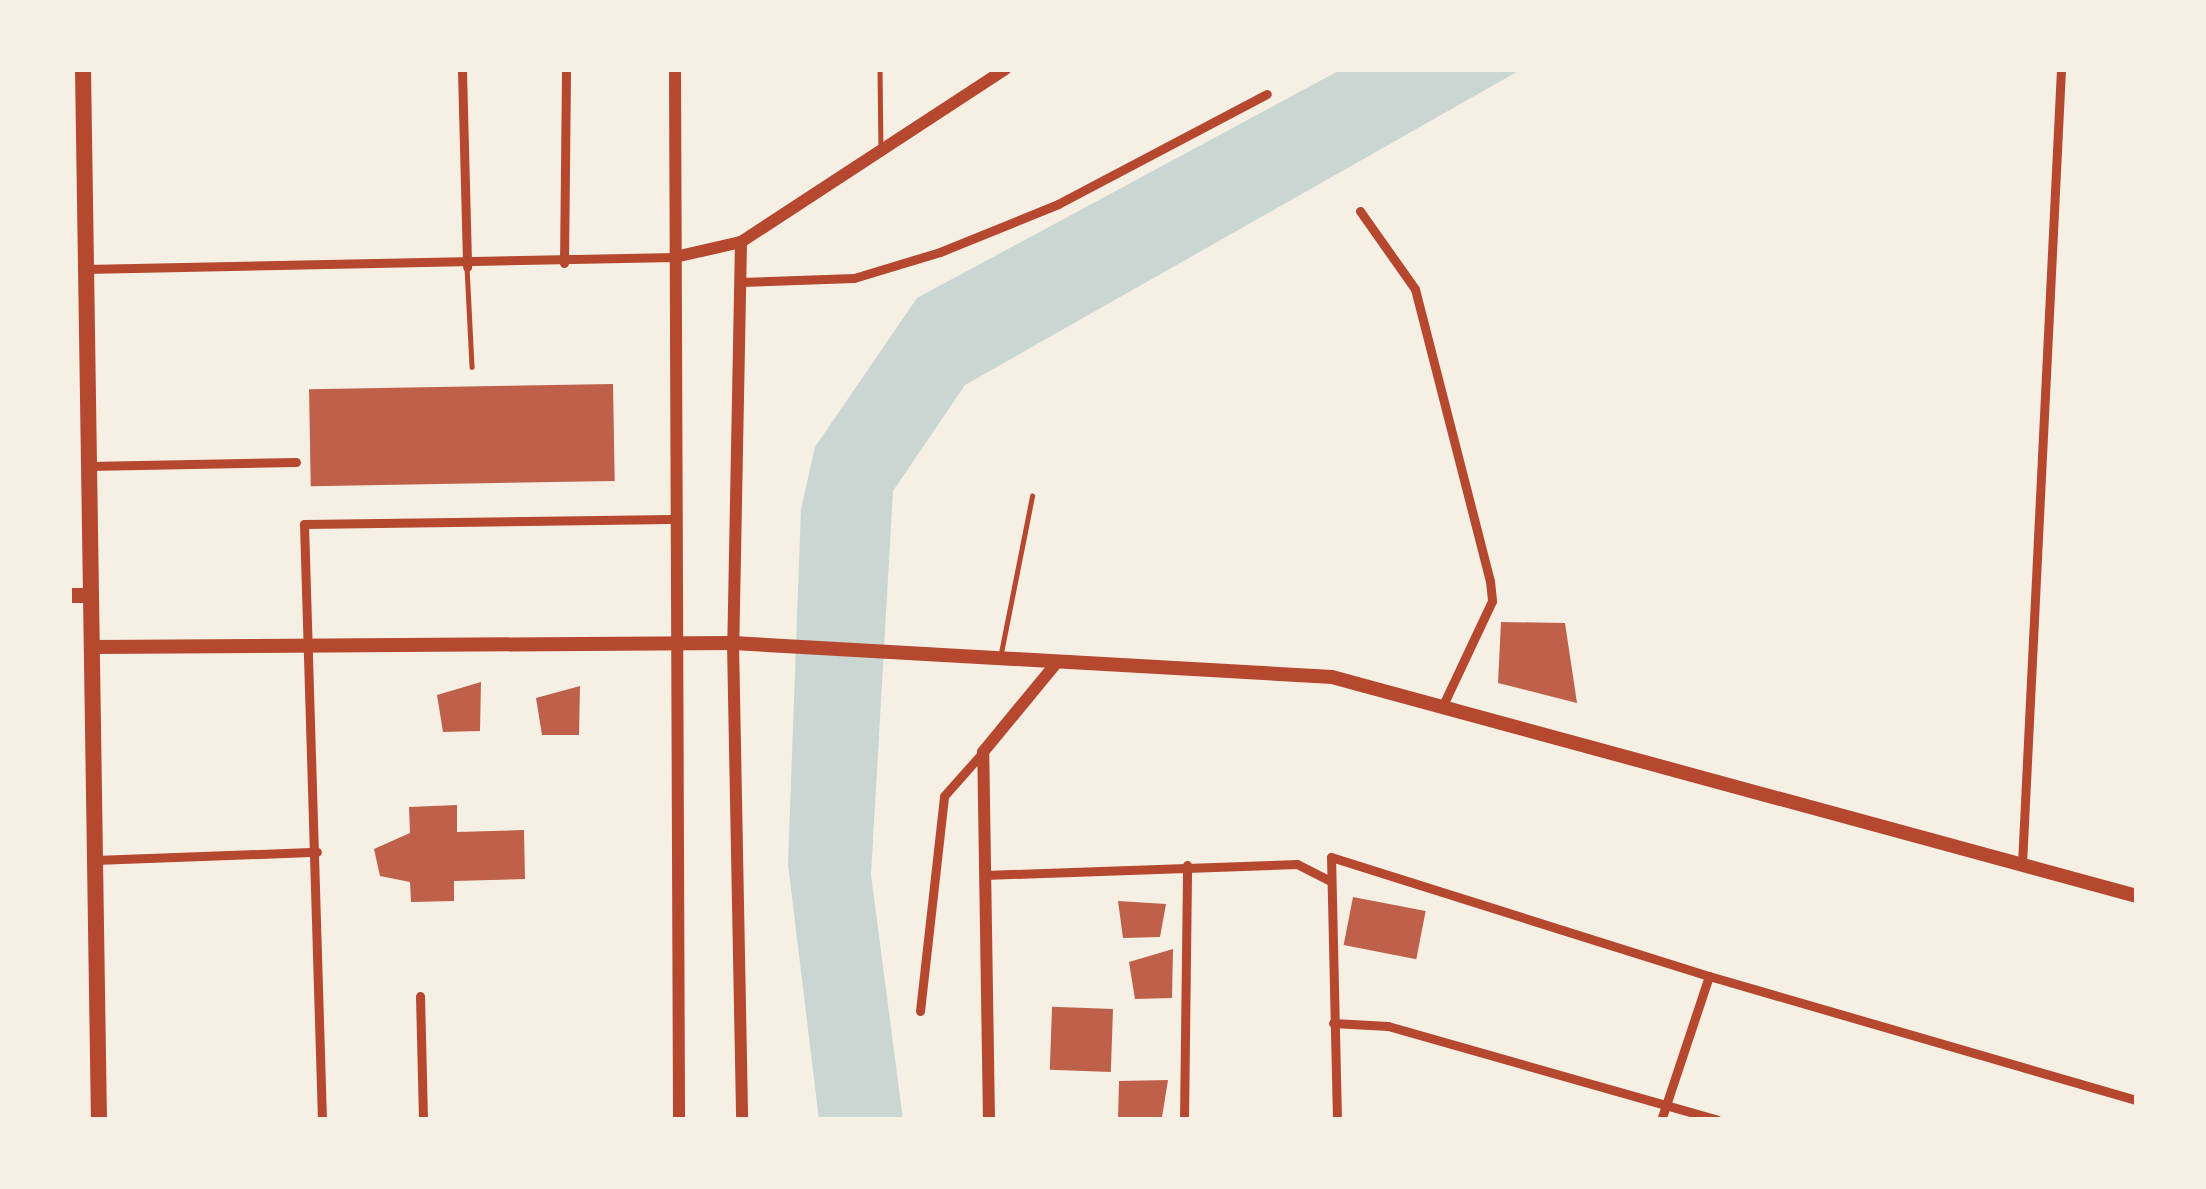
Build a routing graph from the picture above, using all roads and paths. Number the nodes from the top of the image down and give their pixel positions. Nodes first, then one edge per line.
1 (83, 69) edge
2 (566, 69) edge
3 (675, 69) edge
4 (880, 69) edge
5 (1005, 69) edge
6 (2061, 69) edge
7 (463, 71) edge
8 (1267, 94) dead end
9 (881, 149) junction
10 (1360, 211) dead end
11 (741, 242) junction
12 (675, 257) junction
13 (564, 262) junction
14 (467, 267) junction
15 (77, 269) edge
16 (740, 282) junction
17 (472, 367) dead end
18 (296, 462) dead end
19 (89, 466) junction
20 (1032, 496) dead end
21 (671, 519) junction
22 (69, 595) edge
23 (91, 595) junction
24 (312, 640) junction
25 (673, 643) junction
26 (733, 643) junction
27 (92, 647) junction
28 (1000, 658) junction
29 (1058, 661) junction
30 (1444, 703) junction
31 (983, 752) junction
32 (317, 852) junction
33 (94, 860) junction
34 (2022, 864) junction
35 (1187, 865) junction
36 (985, 875) junction
37 (1331, 880) junction
38 (2137, 896) edge
39 (1709, 976) junction
40 (420, 996) dead end
41 (920, 1011) dead end
42 (1334, 1023) junction
43 (2137, 1100) edge
44 (1662, 1104) junction
45 (99, 1120) edge
46 (322, 1120) edge
47 (423, 1120) edge
48 (679, 1120) edge
49 (742, 1120) edge
50 (988, 1120) edge
51 (1184, 1120) edge
52 (1337, 1120) edge
53 (1661, 1120) edge
54 (1717, 1120) edge

1 - 15 highway
2 - 13 street
3 - 12 street
4 - 9 lane
5 - 9 street
6 - 34 street
7 - 14 street
8 - 16 street
9 - 11 street
10 - 30 street
11 - 12 street
11 - 16 street
12 - 13 street
12 - 21 street
13 - 14 street
14 - 15 street
14 - 17 lane
15 - 19 highway
16 - 26 street
18 - 19 street
19 - 23 highway
20 - 28 lane
21 - 24 street
21 - 25 street
22 - 23 main road
23 - 27 highway
24 - 25 main road
24 - 27 main road
24 - 32 street
25 - 26 main road
25 - 48 street
26 - 28 main road
26 - 49 street
27 - 33 highway
28 - 29 main road
29 - 30 main road
29 - 31 street
30 - 34 main road
31 - 36 street
31 - 41 street
32 - 33 street
32 - 46 street
33 - 45 highway
34 - 38 main road
35 - 36 street
35 - 37 street
35 - 51 street
36 - 50 street
37 - 39 street
37 - 42 street
39 - 43 street
39 - 44 street
40 - 47 street
42 - 44 street
42 - 52 street
44 - 53 street
44 - 54 street

